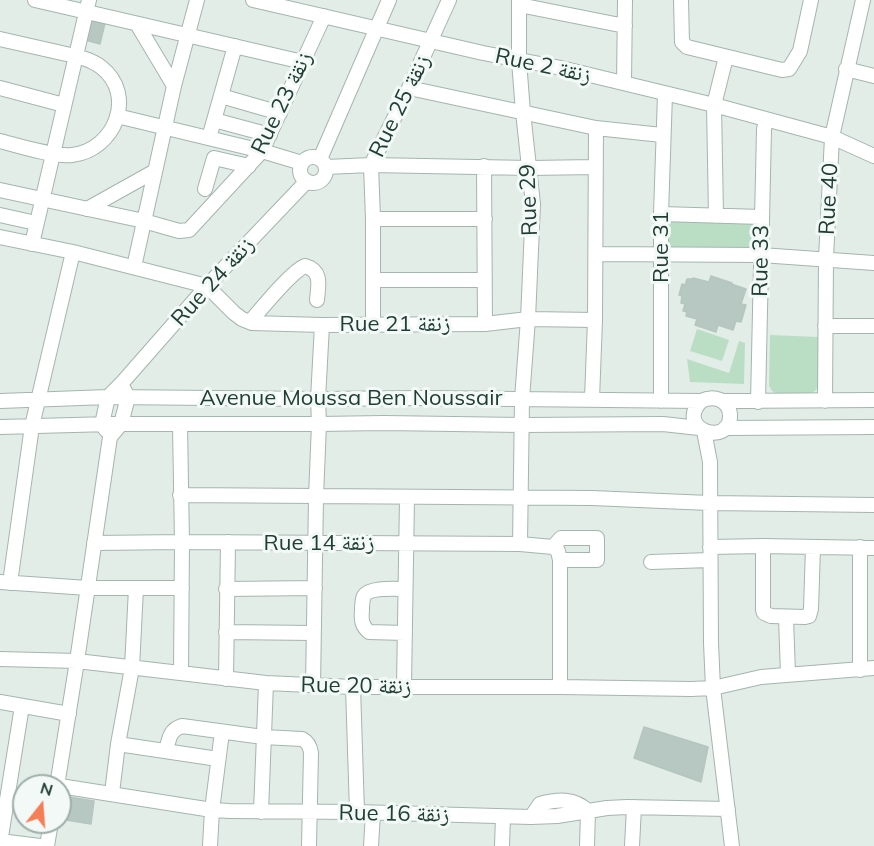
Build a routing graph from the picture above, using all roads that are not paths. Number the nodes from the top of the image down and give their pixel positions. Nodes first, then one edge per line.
1 (34, 0) edge
2 (196, 0) edge
3 (253, 0) edge
4 (389, 0) edge
5 (449, 0) edge
6 (625, 0) edge
7 (681, 0) edge
8 (811, 0) edge
9 (863, 0) edge
10 (519, 3) edge
11 (88, 6) edge
12 (324, 16) junction
13 (137, 24) junction
14 (625, 26) junction
15 (376, 28) junction
16 (188, 36) junction
17 (0, 39) edge
18 (431, 40) junction
19 (235, 46) junction
20 (75, 56) junction
21 (726, 57) junction
22 (519, 61) junction
23 (303, 62) junction
24 (846, 69) junction
25 (874, 76) edge
26 (624, 83) junction
27 (174, 86) junction
28 (0, 88) edge
29 (409, 88) junction
30 (665, 94) junction
31 (221, 96) junction
32 (64, 105) junction
33 (714, 105) junction
34 (523, 112) junction
35 (280, 113) junction
36 (117, 116) junction
37 (214, 120) junction
38 (766, 120) junction
39 (166, 128) junction
40 (596, 128) junction
41 (270, 135) junction
42 (662, 135) junction
43 (832, 137) junction
44 (209, 138) junction
45 (0, 141) edge
46 (262, 151) junction
47 (53, 153) junction
48 (874, 156) edge
49 (322, 163) junction
50 (302, 164) junction
51 (371, 165) junction
52 (249, 166) junction
53 (484, 166) junction
54 (595, 167) junction
55 (530, 168) junction
56 (155, 171) junction
57 (307, 181) junction
58 (205, 189) dead end
59 (0, 190) edge
60 (42, 199) junction
61 (87, 209) junction
62 (661, 214) junction
63 (0, 215) edge
64 (716, 216) junction
65 (762, 217) junction
66 (373, 219) junction
67 (485, 219) junction
68 (144, 221) junction
69 (36, 223) junction
70 (0, 237) edge
71 (32, 244) junction
72 (73, 252) junction
73 (596, 254) junction
74 (661, 254) junction
75 (761, 255) junction
76 (826, 258) junction
77 (874, 263) edge
78 (134, 267) junction
79 (373, 280) junction
80 (485, 280) junction
81 (207, 286) junction
82 (317, 300) dead end
83 (528, 319) junction
84 (595, 320) junction
85 (250, 322) junction
86 (373, 324) junction
87 (485, 324) junction
88 (322, 325) junction
89 (825, 326) junction
90 (874, 326) edge
91 (124, 391) junction
92 (108, 397) junction
93 (39, 399) junction
94 (318, 399) junction
95 (522, 399) junction
96 (592, 399) junction
97 (660, 400) junction
98 (874, 400) edge
99 (0, 401) edge
100 (701, 401) junction
101 (723, 401) junction
102 (825, 401) junction
103 (758, 402) junction
104 (102, 424) junction
105 (121, 424) junction
106 (180, 424) junction
107 (319, 424) junction
108 (522, 425) junction
109 (32, 426) junction
110 (0, 427) edge
111 (874, 427) edge
112 (701, 429) junction
113 (723, 429) junction
114 (110, 437) junction
115 (710, 462) junction
116 (180, 495) junction
117 (316, 497) junction
118 (407, 498) junction
119 (520, 499) junction
120 (709, 503) junction
121 (874, 505) edge
122 (182, 542) junction
123 (228, 542) junction
124 (94, 543) junction
125 (315, 543) junction
126 (406, 543) junction
127 (520, 544) junction
128 (549, 546) junction
129 (763, 546) junction
130 (813, 547) junction
131 (867, 548) edge
132 (710, 554) junction
133 (560, 560) junction
134 (651, 561) dead end
135 (5, 583) edge
136 (88, 588) junction
137 (136, 588) junction
138 (182, 588) junction
139 (315, 588) junction
140 (226, 589) junction
141 (405, 589) junction
142 (786, 617) junction
143 (226, 632) junction
144 (313, 633) junction
145 (405, 633) junction
146 (0, 659) edge
147 (77, 661) junction
148 (132, 668) junction
149 (867, 669) edge
150 (181, 673) junction
151 (788, 675) junction
152 (226, 679) junction
153 (266, 683) junction
154 (314, 686) junction
155 (404, 686) junction
156 (353, 687) junction
157 (560, 687) junction
158 (713, 688) junction
159 (0, 702) edge
160 (22, 706) junction
161 (69, 714) junction
162 (222, 732) junction
163 (263, 736) junction
164 (118, 744) junction
165 (166, 751) junction
166 (218, 759) junction
167 (60, 774) edge
168 (72, 788) edge
169 (111, 793) junction
170 (634, 807) junction
171 (728, 809) junction
172 (212, 810) junction
173 (588, 811) junction
174 (261, 812) junction
175 (309, 813) junction
176 (357, 813) junction
177 (372, 813) junction
178 (503, 817) junction
179 (0, 842) edge
180 (40, 846) edge
181 (210, 846) edge
182 (309, 846) edge
183 (371, 846) edge
184 (502, 846) edge
185 (587, 846) edge
186 (632, 846) edge
187 (732, 846) edge

1 - 11 street
2 - 16 street
3 - 12 street, Rue 2 زنقة
4 - 15 street
5 - 18 street, Rue 25 زنقة
6 - 14 street
7 - 21 street
8 - 21 street
9 - 24 street, Rue 40
10 - 14 street
10 - 22 street, Rue 29
11 - 13 street
11 - 20 street
12 - 15 street, Rue 2 زنقة
12 - 23 street, Rue 23 زنقة
13 - 16 street
13 - 27 street
14 - 26 street
15 - 18 street, Rue 2 زنقة
15 - 49 street
16 - 19 street
16 - 27 street
17 - 20 street
18 - 22 street, Rue 2 زنقة
18 - 29 street, Rue 25 زنقة
19 - 23 street
19 - 31 street
20 - 32 street
20 - 36 street
21 - 33 street
22 - 26 street, Rue 2 زنقة
22 - 34 street, Rue 29
23 - 35 street, Rue 23 زنقة
24 - 25 street
24 - 43 street, Rue 40
26 - 30 street, Rue 2 زنقة
27 - 39 street
28 - 32 street
29 - 34 street
29 - 51 street, Rue 25 زنقة
30 - 33 street, Rue 2 زنقة
30 - 42 street, Rue 31
31 - 35 street
31 - 37 street
32 - 47 street
33 - 38 street, Rue 2 زنقة
33 - 64 street
34 - 40 street
34 - 55 street, Rue 29
35 - 41 street, Rue 23 زنقة
36 - 39 street
36 - 47 street
37 - 41 street
37 - 44 street
38 - 43 street, Rue 2 زنقة
38 - 65 street, Rue 33
39 - 44 street
39 - 56 street
40 - 42 street
40 - 54 street
41 - 46 street, Rue 23 زنقة
42 - 62 street, Rue 31
43 - 48 street, Rue 2 زنقة
43 - 76 street, Rue 40
44 - 46 street
45 - 47 street
46 - 50 street
46 - 52 street, Rue 23 زنقة
47 - 60 street
49 - 50 street
49 - 51 street
49 - 57 street
50 - 57 street
51 - 53 street
51 - 66 street, Rue 25 زنقة
52 - 58 street
52 - 68 street, Rue 23 زنقة
53 - 55 street
53 - 67 street
54 - 55 street
54 - 73 street
55 - 83 street, Rue 29
56 - 61 street
56 - 68 street
57 - 81 street, Rue 24 زنقة
59 - 60 street
60 - 61 street
60 - 69 street
61 - 68 street
62 - 64 street
62 - 74 street, Rue 31
63 - 69 street
64 - 65 street
65 - 75 street, Rue 33
66 - 67 street
66 - 79 street, Rue 25 زنقة
67 - 80 street
68 - 78 street
69 - 71 street
70 - 71 street
71 - 72 street
72 - 78 street
72 - 93 street
73 - 74 street
73 - 84 street
74 - 75 street
74 - 97 street, Rue 31
75 - 76 street
75 - 103 street, Rue 33
76 - 77 street
76 - 89 street, Rue 40
78 - 81 street
79 - 80 street
79 - 86 street, Rue 25 زنقة
80 - 87 street
81 - 85 street
81 - 91 street, Rue 24 زنقة
82 - 85 street
83 - 84 street, Rue 21 زنقة
83 - 87 street, Rue 21 زنقة
83 - 95 street, Rue 29
84 - 96 street
85 - 88 street, Rue 21 زنقة
86 - 87 street, Rue 21 زنقة
86 - 88 street, Rue 21 زنقة
88 - 94 street
89 - 90 street
89 - 102 street, Rue 40
91 - 92 street, Rue 24 زنقة
91 - 94 street, Avenue Moussa Ben Noussair
91 - 105 street
92 - 93 street
92 - 104 street
93 - 99 street
93 - 109 street
94 - 95 street, Avenue Moussa Ben Noussair
94 - 107 street
95 - 96 street, Avenue Moussa Ben Noussair
95 - 108 street, Rue 29
96 - 97 street, Avenue Moussa Ben Noussair
97 - 100 street, Avenue Moussa Ben Noussair
98 - 102 street
100 - 101 street
100 - 112 street
101 - 103 street
101 - 113 street
102 - 103 street
104 - 105 street, Avenue Moussa Ben Noussair
104 - 109 street, Avenue Moussa Ben Noussair
104 - 114 street
105 - 106 street, Avenue Moussa Ben Noussair
105 - 114 street
106 - 107 street, Avenue Moussa Ben Noussair
106 - 116 street
107 - 108 street, Avenue Moussa Ben Noussair
107 - 117 street
108 - 112 street, Avenue Moussa Ben Noussair
108 - 119 street, Rue 29
109 - 110 street, Avenue Moussa Ben Noussair
109 - 135 street
111 - 113 street
112 - 113 street
112 - 115 street
113 - 115 street
114 - 124 street
115 - 120 street
116 - 117 street
116 - 122 street
117 - 118 street
117 - 125 street
118 - 119 street
118 - 126 street
119 - 120 street
119 - 127 street, Rue 29
120 - 121 street
120 - 132 street
122 - 123 street, Rue 14 زنقة
122 - 124 street, Rue 14 زنقة
122 - 138 street
123 - 125 street, Rue 14 زنقة
123 - 140 street
124 - 136 street
125 - 126 street, Rue 14 زنقة
125 - 139 street
126 - 127 street, Rue 14 زنقة
126 - 141 street
127 - 128 street, Rue 14 زنقة
128 - 133 street
128 - 133 street
129 - 130 street
129 - 132 street
129 - 142 street
130 - 131 street
130 - 142 street
131 - 149 street
132 - 134 street
132 - 158 street
133 - 157 street
135 - 136 street
136 - 137 street
136 - 147 street
137 - 138 street
137 - 148 street
138 - 150 street
139 - 140 street
139 - 144 street
140 - 143 street
141 - 145 street
141 - 145 street
142 - 151 street
143 - 144 street
143 - 152 street
144 - 154 street
145 - 155 street
146 - 147 street, Rue 20 زنقة
147 - 148 street, Rue 20 زنقة
147 - 161 street
148 - 150 street, Rue 20 زنقة
148 - 164 street
149 - 151 street, Rue 20 زنقة
150 - 152 street, Rue 20 زنقة
151 - 158 street, Rue 20 زنقة
152 - 153 street, Rue 20 زنقة
153 - 154 street, Rue 20 زنقة
153 - 163 street
154 - 156 street, Rue 20 زنقة
155 - 156 street, Rue 20 زنقة
155 - 157 street, Rue 20 زنقة
156 - 176 street
157 - 158 street, Rue 20 زنقة
158 - 171 street
159 - 160 street
160 - 161 street
160 - 179 street
161 - 167 street
162 - 163 street
162 - 165 street
162 - 166 street
163 - 174 street
163 - 175 street
164 - 165 street
164 - 169 street
165 - 166 street
166 - 172 street
168 - 169 street, Rue 16 زنقة
169 - 172 street, Rue 16 زنقة
170 - 171 street, Rue 16 زنقة
170 - 173 street, Rue 16 زنقة
170 - 186 street
171 - 187 street
172 - 174 street, Rue 16 زنقة
172 - 181 street
173 - 178 street, Rue 16 زنقة
173 - 185 street
174 - 175 street, Rue 16 زنقة
175 - 176 street, Rue 16 زنقة
175 - 182 street
176 - 177 street, Rue 16 زنقة
177 - 178 street, Rue 16 زنقة
177 - 183 street
178 - 184 street
179 - 180 street

